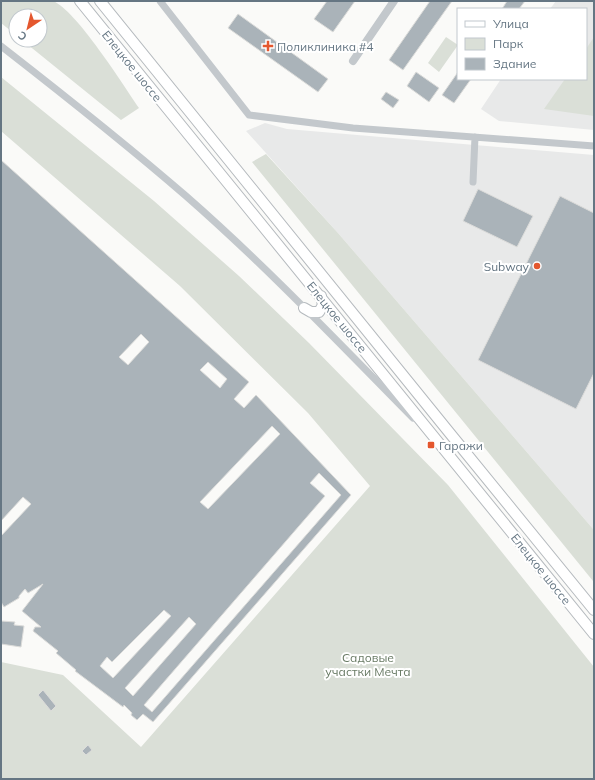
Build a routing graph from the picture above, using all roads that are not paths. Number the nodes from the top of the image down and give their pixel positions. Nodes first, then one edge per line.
1 (80, 1) edge
2 (100, 1) edge
3 (160, 1) edge
4 (394, 1) edge
5 (1, 46) edge
6 (352, 60) dead end
7 (475, 137) junction
8 (594, 146) edge
9 (473, 182) dead end
10 (321, 296) junction
11 (304, 308) junction
12 (441, 446) junction
13 (594, 608) edge
14 (594, 634) edge

1 - 10 main road, Елецкое шоссе
2 - 13 main road, Елецкое шоссе
3 - 7 street
4 - 6 street
5 - 11 street
7 - 8 street
7 - 9 street
10 - 11 main road
10 - 12 main road, Елецкое шоссе
11 - 12 street
12 - 14 main road, Елецкое шоссе

